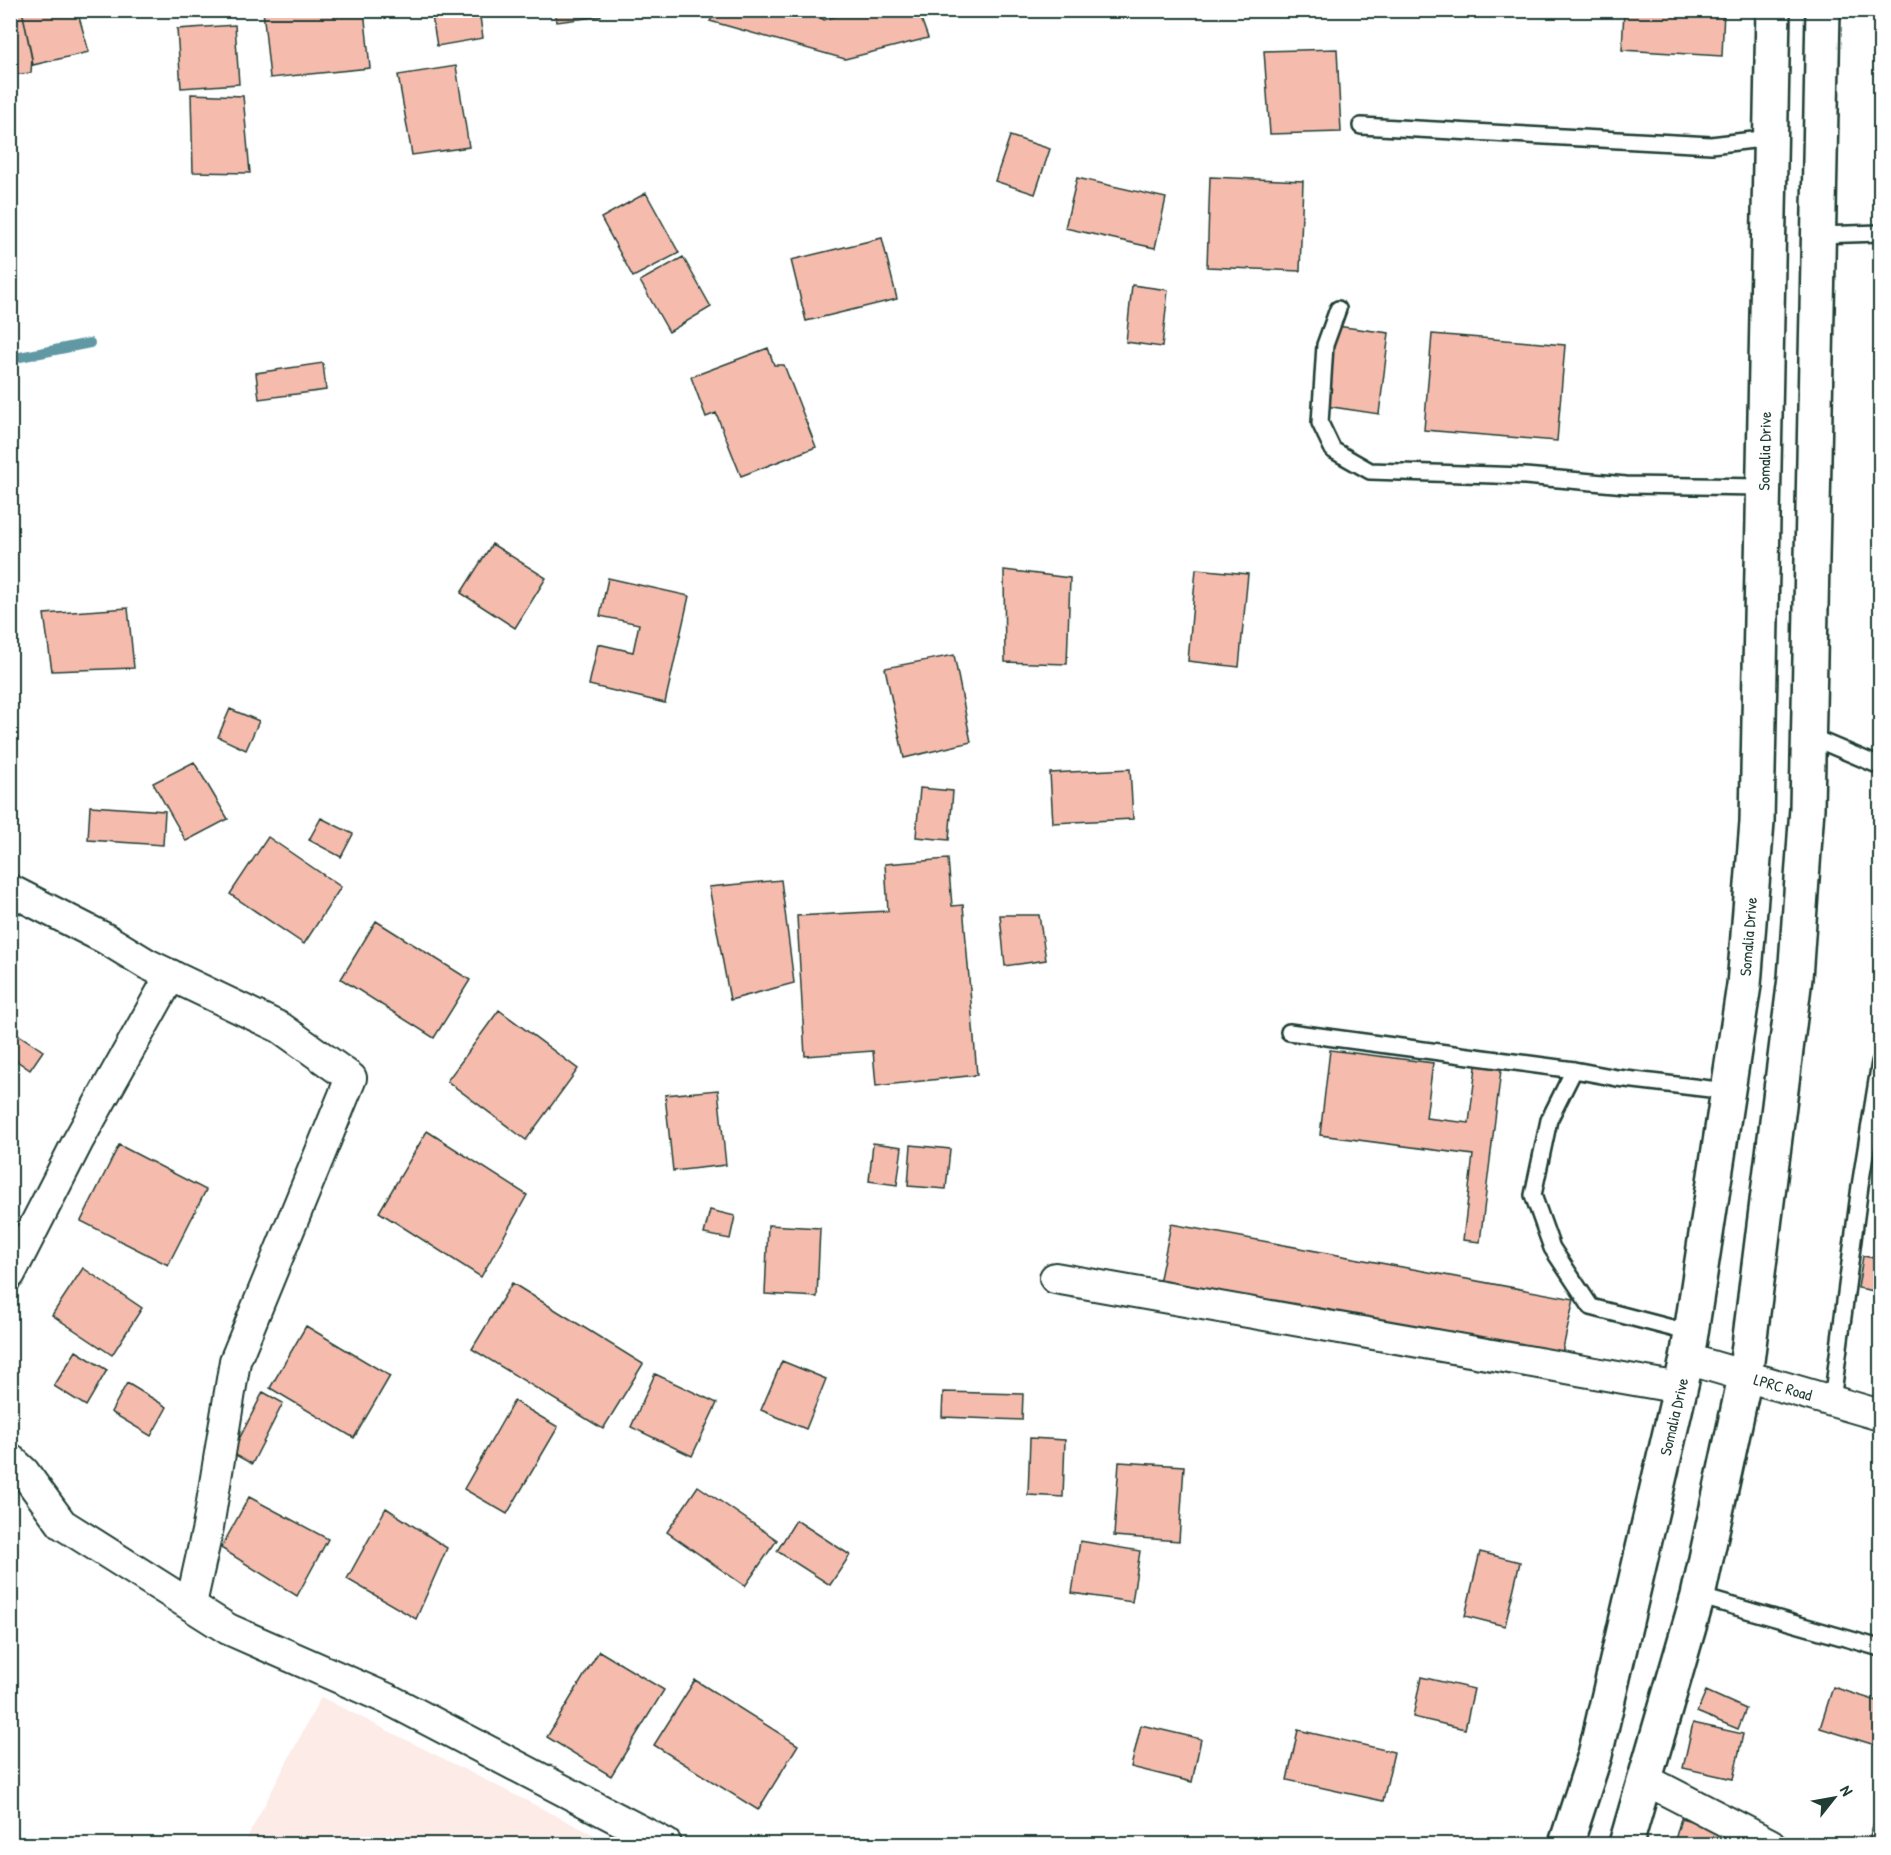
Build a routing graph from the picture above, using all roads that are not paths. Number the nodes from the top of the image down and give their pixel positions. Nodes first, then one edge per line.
1 (1773, 10) edge
2 (1823, 10) edge
3 (1361, 126) dead end
4 (1770, 138) junction
5 (1881, 233) edge
6 (1818, 235) junction
7 (1338, 309) dead end
8 (1763, 488) junction
9 (1809, 736) junction
10 (1881, 766) edge
11 (10, 890) edge
12 (171, 975) junction
13 (1289, 1032) dead end
14 (1881, 1062) edge
15 (1574, 1070) junction
16 (1727, 1091) junction
17 (10, 1274) edge
18 (1056, 1278) dead end
19 (1686, 1360) junction
20 (1745, 1377) junction
21 (1832, 1401) junction
22 (1881, 1415) edge
23 (10, 1459) edge
24 (1698, 1596) junction
25 (191, 1604) junction
26 (1881, 1648) edge
27 (1646, 1780) junction
28 (666, 1845) edge
29 (1566, 1845) edge
30 (1626, 1845) edge
31 (1770, 1845) edge

1 - 4 main road, Somalia Drive
2 - 6 main road
3 - 4 lane
4 - 8 main road, Somalia Drive
5 - 6 lane
6 - 9 main road
7 - 8 lane
8 - 16 main road, Somalia Drive
9 - 10 lane
9 - 20 main road
11 - 12 street
12 - 17 street
12 - 25 street
13 - 15 lane
14 - 21 lane
15 - 16 lane
15 - 19 lane
16 - 19 main road, Somalia Drive
18 - 19 street, LPRC Road
19 - 20 street, LPRC Road
19 - 29 main road, Somalia Drive
20 - 21 street, LPRC Road
20 - 24 main road
21 - 22 street, LPRC Road
23 - 25 street
24 - 26 lane
24 - 27 main road
25 - 28 street
27 - 30 main road
27 - 31 street

